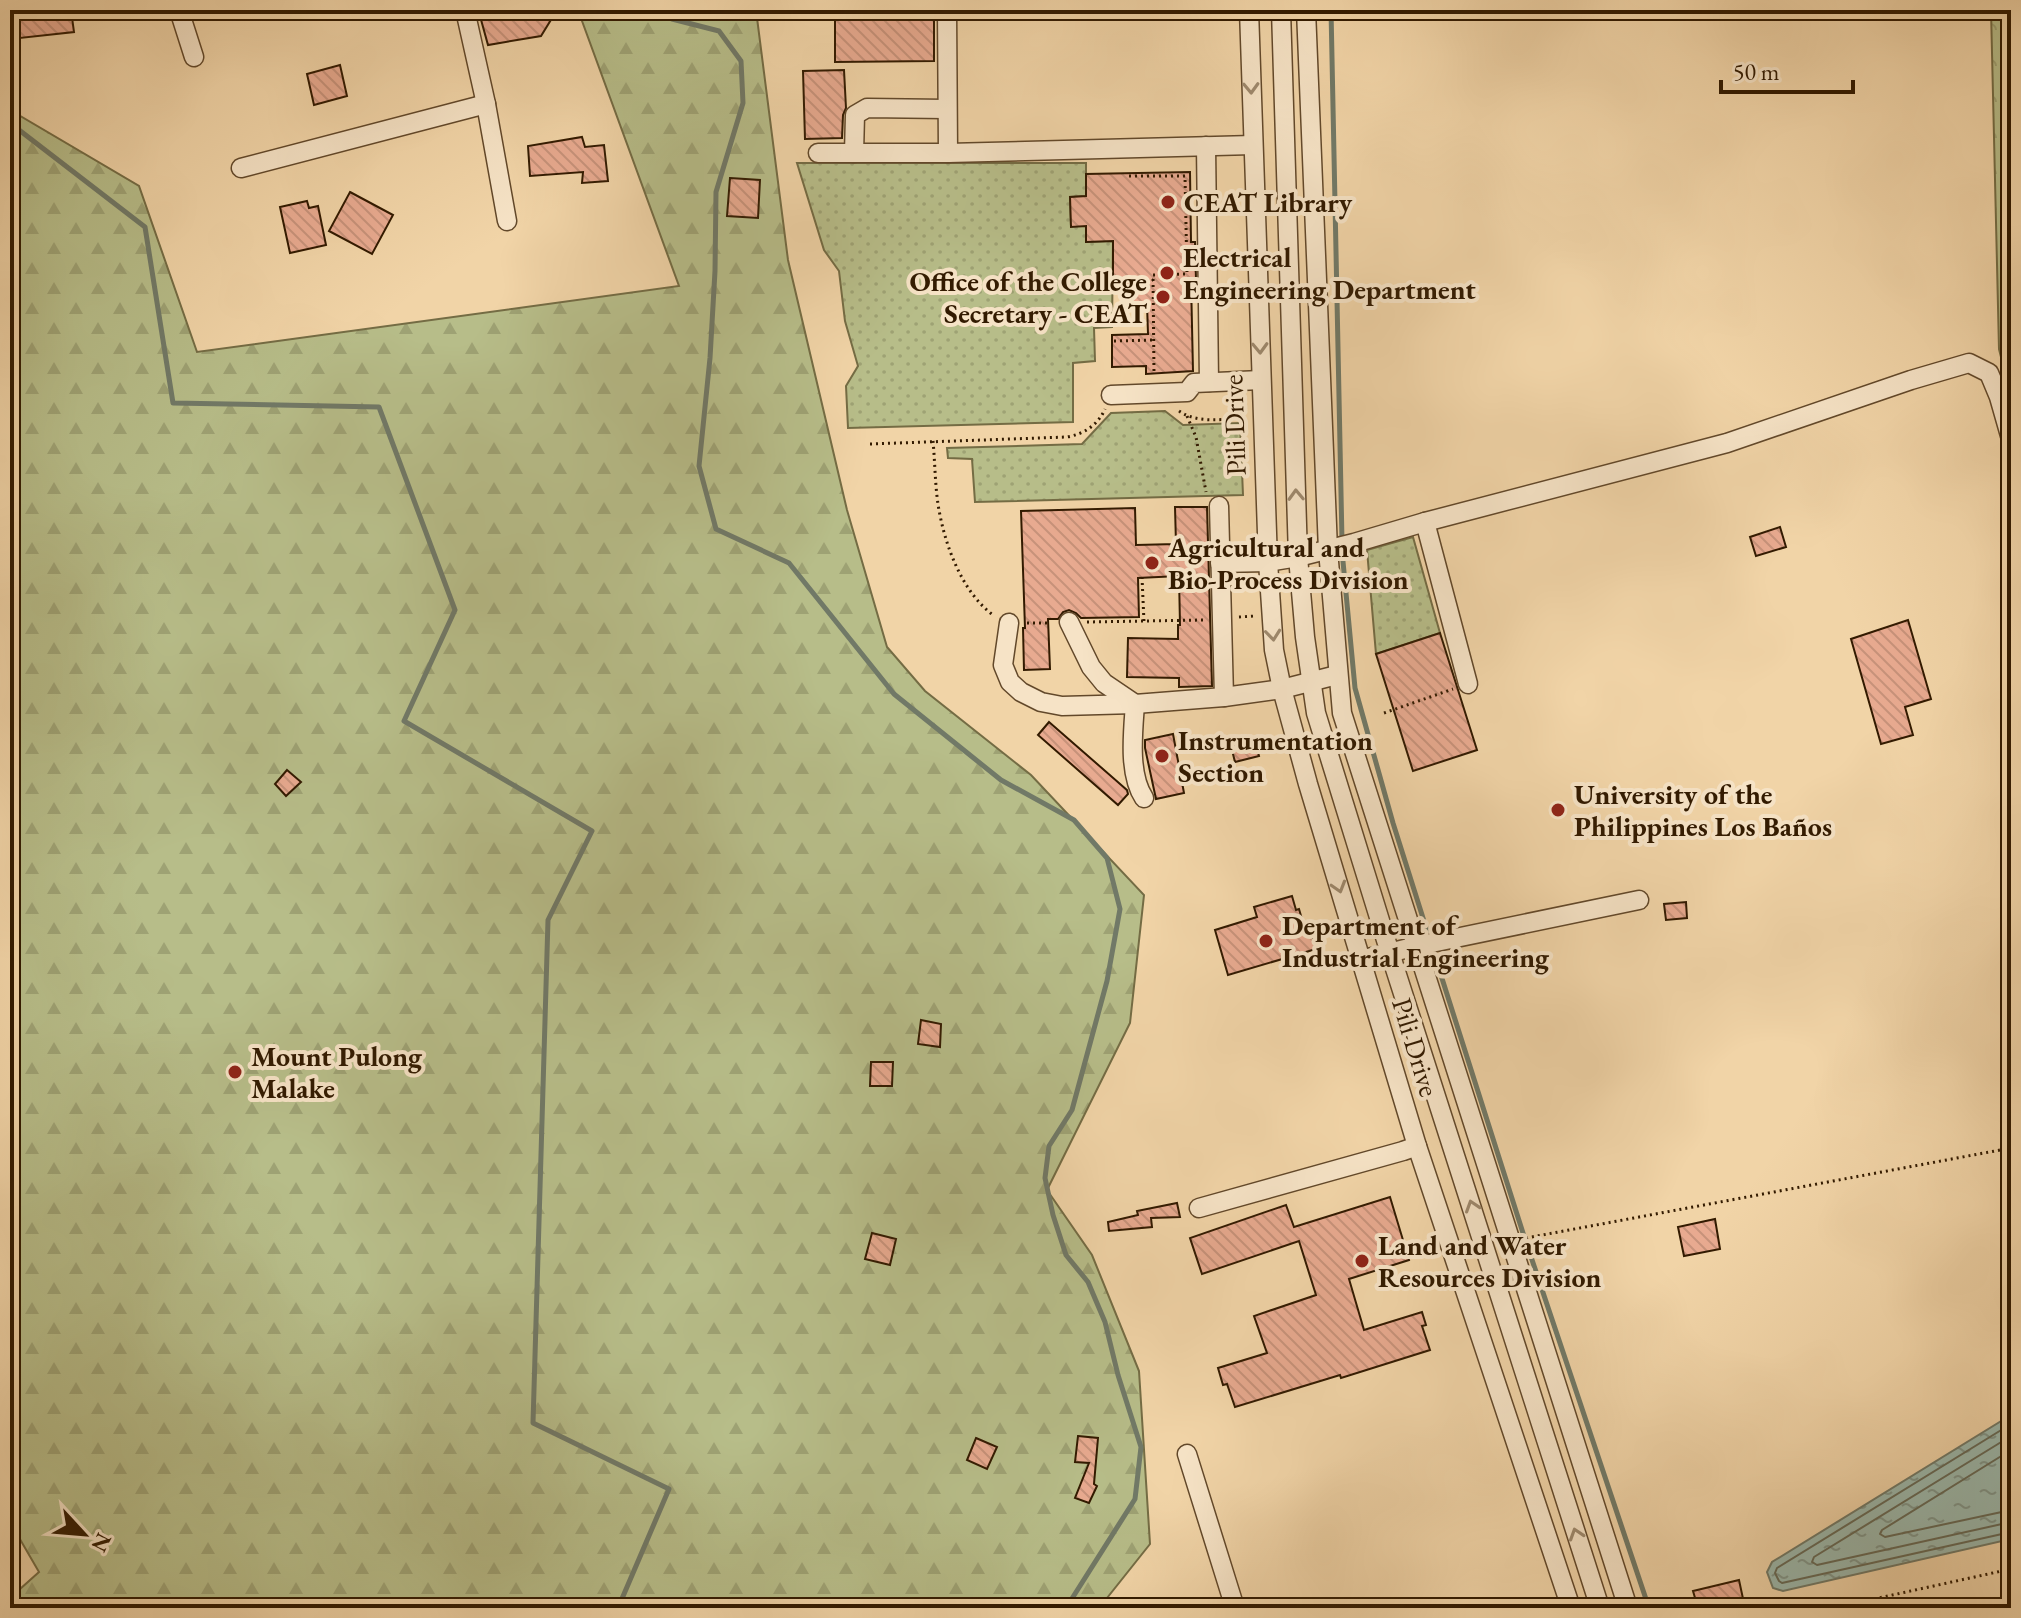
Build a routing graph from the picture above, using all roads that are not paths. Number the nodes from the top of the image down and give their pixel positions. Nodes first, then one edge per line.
1 (179, 10) edge
2 (465, 10) edge
3 (947, 10) edge
4 (1249, 10) edge
5 (1281, 10) edge
6 (1306, 10) edge
7 (194, 57) dead end
8 (486, 104) junction
9 (946, 109) junction
10 (1253, 145) junction
11 (1206, 146) junction
12 (818, 153) dead end
13 (854, 153) junction
14 (948, 153) junction
15 (241, 168) dead end
16 (507, 221) dead end
17 (1261, 380) junction
18 (1209, 382) junction
19 (1111, 395) road end
20 (2011, 439) edge
21 (1219, 511) road end
22 (1425, 522) junction
23 (1328, 550) junction
24 (1298, 557) junction
25 (1268, 562) junction
26 (1220, 563) junction
27 (1069, 622) road end
28 (1009, 623) road end
29 (1337, 675) junction
30 (1310, 682) junction
31 (1468, 684) road end
32 (1282, 689) junction
33 (1224, 697) junction
34 (1135, 704) junction
35 (1144, 798) dead end
36 (1377, 822) junction
37 (1351, 829) junction
38 (1639, 900) dead end
39 (1428, 944) junction
40 (1390, 953) junction
41 (1360, 960) junction
42 (1417, 1146) junction
43 (1199, 1208) dead end
44 (1187, 1454) dead end
45 (1235, 1608) edge
46 (1571, 1608) edge
47 (1600, 1608) edge
48 (1628, 1608) edge

1 - 7 street
2 - 8 street
3 - 9 street
4 -> 10 street, Pili Drive
24 -> 5 street
6 - 23 street
8 - 15 street
8 - 16 street
9 - 13 street
9 - 14 street
10 - 11 street
10 -> 17 street, Pili Drive
11 - 14 street
11 - 18 street
12 - 13 street
13 - 14 street
17 - 18 street
17 - 25 street, Pili Drive
18 - 19 street
20 - 22 street
21 - 26 street
22 - 23 street
22 - 31 street
23 - 24 street
23 - 29 street
24 - 25 street
24 - 30 street
25 - 26 street
25 -> 32 street, Pili Drive
26 - 33 street
27 - 34 street
28 - 34 street
29 - 30 street
29 - 36 street
30 - 32 street
30 - 37 street
32 - 33 street
32 -> 41 street, Pili Drive
33 - 34 street
34 - 35 street
36 - 37 street
36 - 39 street
37 - 40 street
38 - 39 street
39 - 40 street
39 - 48 street
40 - 41 street
47 -> 40 street
41 - 42 street, Pili Drive
42 - 43 street
42 - 46 street, Pili Drive
44 - 45 street

